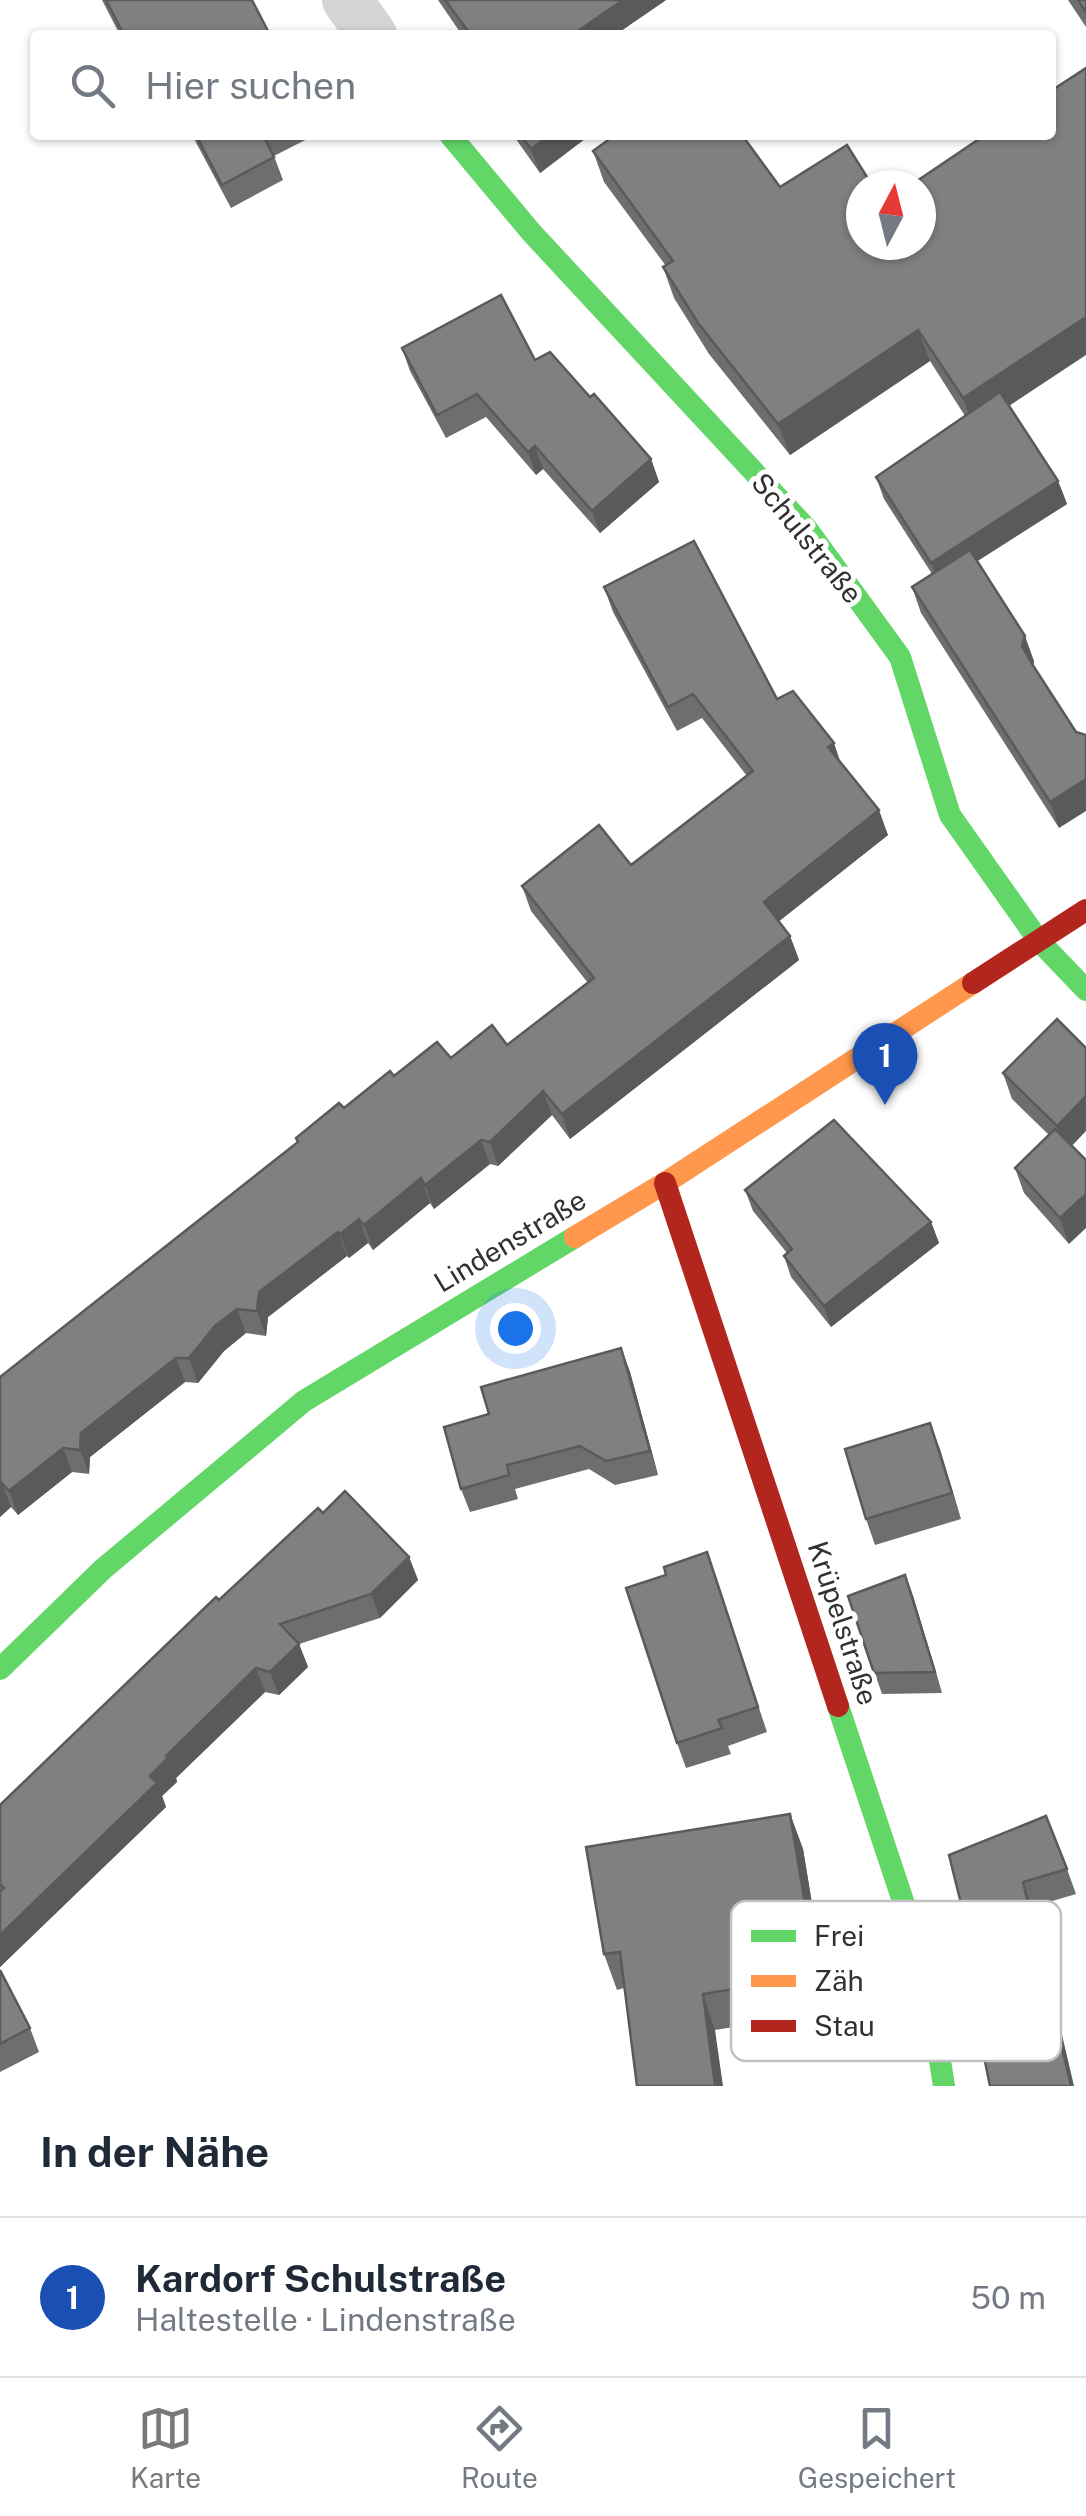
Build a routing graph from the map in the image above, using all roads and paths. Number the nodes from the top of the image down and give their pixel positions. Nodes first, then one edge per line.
1 (348, 0) edge
2 (369, 30) edge
3 (454, 140) edge
4 (1086, 910) edge
5 (1039, 942) junction
6 (1086, 990) edge
7 (665, 1183) junction
8 (0, 1668) edge
9 (903, 1901) edge
10 (940, 2061) edge
11 (944, 2086) edge

1 - 2 street
3 - 5 street, Schulstraße
4 - 5 street, Lindenstraße
5 - 6 street, Schulstraße
5 - 7 street, Lindenstraße
7 - 8 street, Lindenstraße
7 - 9 street, Krüpelstraße
10 - 11 street, Krüpelstraße

